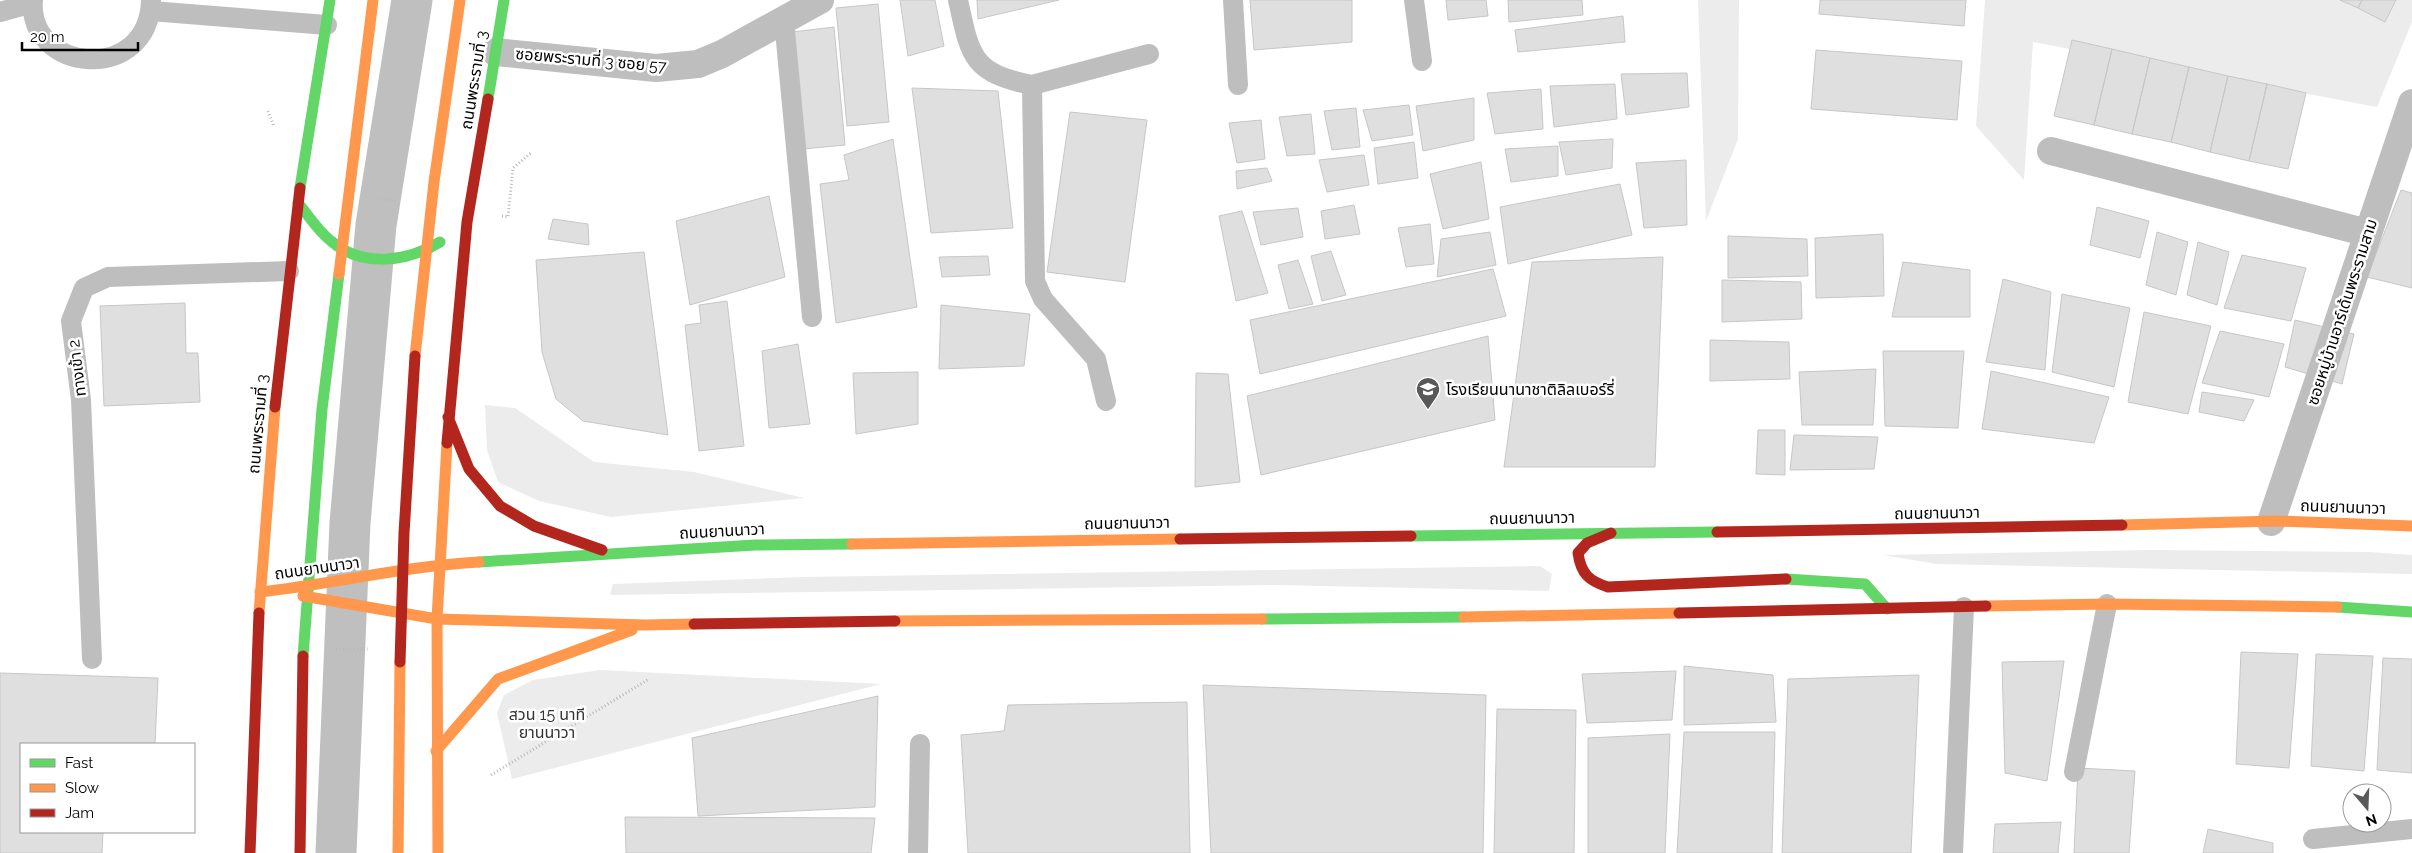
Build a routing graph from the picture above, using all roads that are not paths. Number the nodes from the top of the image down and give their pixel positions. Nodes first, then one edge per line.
1 (330, 0) edge
2 (373, 0) edge
3 (460, 0) edge
4 (504, 0) edge
5 (820, 0) edge
6 (958, 0) edge
7 (1233, 0) edge
8 (1414, 0) edge
9 (33, 2) edge
10 (151, 5) edge
11 (0, 12) edge
12 (784, 20) junction
13 (327, 25) junction
14 (495, 52) junction
15 (1149, 54) dead end
16 (1422, 61) dead end
17 (1238, 84) dead end
18 (1032, 85) junction
19 (2412, 103) edge
20 (2051, 151) dead end
21 (298, 203) junction
22 (467, 222) junction
23 (2368, 233) junction
24 (290, 271) junction
25 (812, 317) dead end
26 (1106, 401) dead end
27 (448, 417) junction
28 (2271, 522) junction
29 (2412, 526) edge
30 (1612, 533) junction
31 (614, 554) junction
32 (441, 564) junction
33 (260, 592) junction
34 (315, 592) junction
35 (2107, 604) junction
36 (1964, 607) junction
37 (1887, 609) junction
38 (2412, 612) edge
39 (436, 619) junction
40 (645, 625) junction
41 (92, 658) dead end
42 (920, 744) dead end
43 (436, 751) junction
44 (2074, 772) dead end
45 (2412, 829) edge
46 (2313, 839) dead end
47 (250, 853) edge
48 (300, 853) edge
49 (398, 853) edge
50 (438, 853) edge
51 (918, 853) edge
52 (1953, 853) edge

1 - 13 main road, ถนนพระรามที่ 3
2 - 48 main road
3 - 49 main road, ถนนพระรามที่ 3
4 - 14 main road, ถนนพระรามที่ 3
5 - 12 street, ซอยพระรามที่ 3 ซอย 57
6 - 18 lane
7 - 17 lane
8 - 16 lane
9 - 10 lane
9 - 11 lane
10 - 13 lane
12 - 14 street, ซอยพระรามที่ 3 ซอย 57
12 - 25 lane
13 - 21 main road, ถนนพระรามที่ 3
14 - 22 main road, ถนนพระรามที่ 3
15 - 18 lane
18 - 26 lane
19 - 23 street, ซอยหมู่บ้านอาร์เด้นพระรามสาม
20 - 23 street
21 - 22 main road
21 - 24 main road, ถนนพระรามที่ 3
22 - 27 main road, ถนนพระรามที่ 3
23 - 28 street, ซอยหมู่บ้านอาร์เด้นพระรามสาม
24 - 33 main road, ถนนพระรามที่ 3
24 - 41 lane, ทางเข้า 2
27 - 31 main road
27 - 32 main road, ถนนพระรามที่ 3
28 - 29 main road, ถนนยานนาวา
28 - 30 main road, ถนนยานนาวา
30 - 31 main road, ถนนยานนาวา
30 - 37 main road
31 - 32 main road, ถนนยานนาวา
32 - 34 main road, ถนนยานนาวา
32 - 39 main road, ถนนพระรามที่ 3
33 - 34 main road, ถนนยานนาวา
33 - 47 main road, ถนนพระรามที่ 3
34 - 39 main road, ถนนยานนาวา
35 - 36 main road, ถนนยานนาวา
35 - 38 main road, ถนนยานนาวา
35 - 44 lane
36 - 37 main road, ถนนยานนาวา
36 - 52 lane
37 - 40 main road, ถนนยานนาวา
39 - 40 main road, ถนนยานนาวา
39 - 43 main road, ถนนพระรามที่ 3
40 - 43 main road
42 - 51 lane
43 - 50 main road, ถนนพระรามที่ 3
45 - 46 lane

